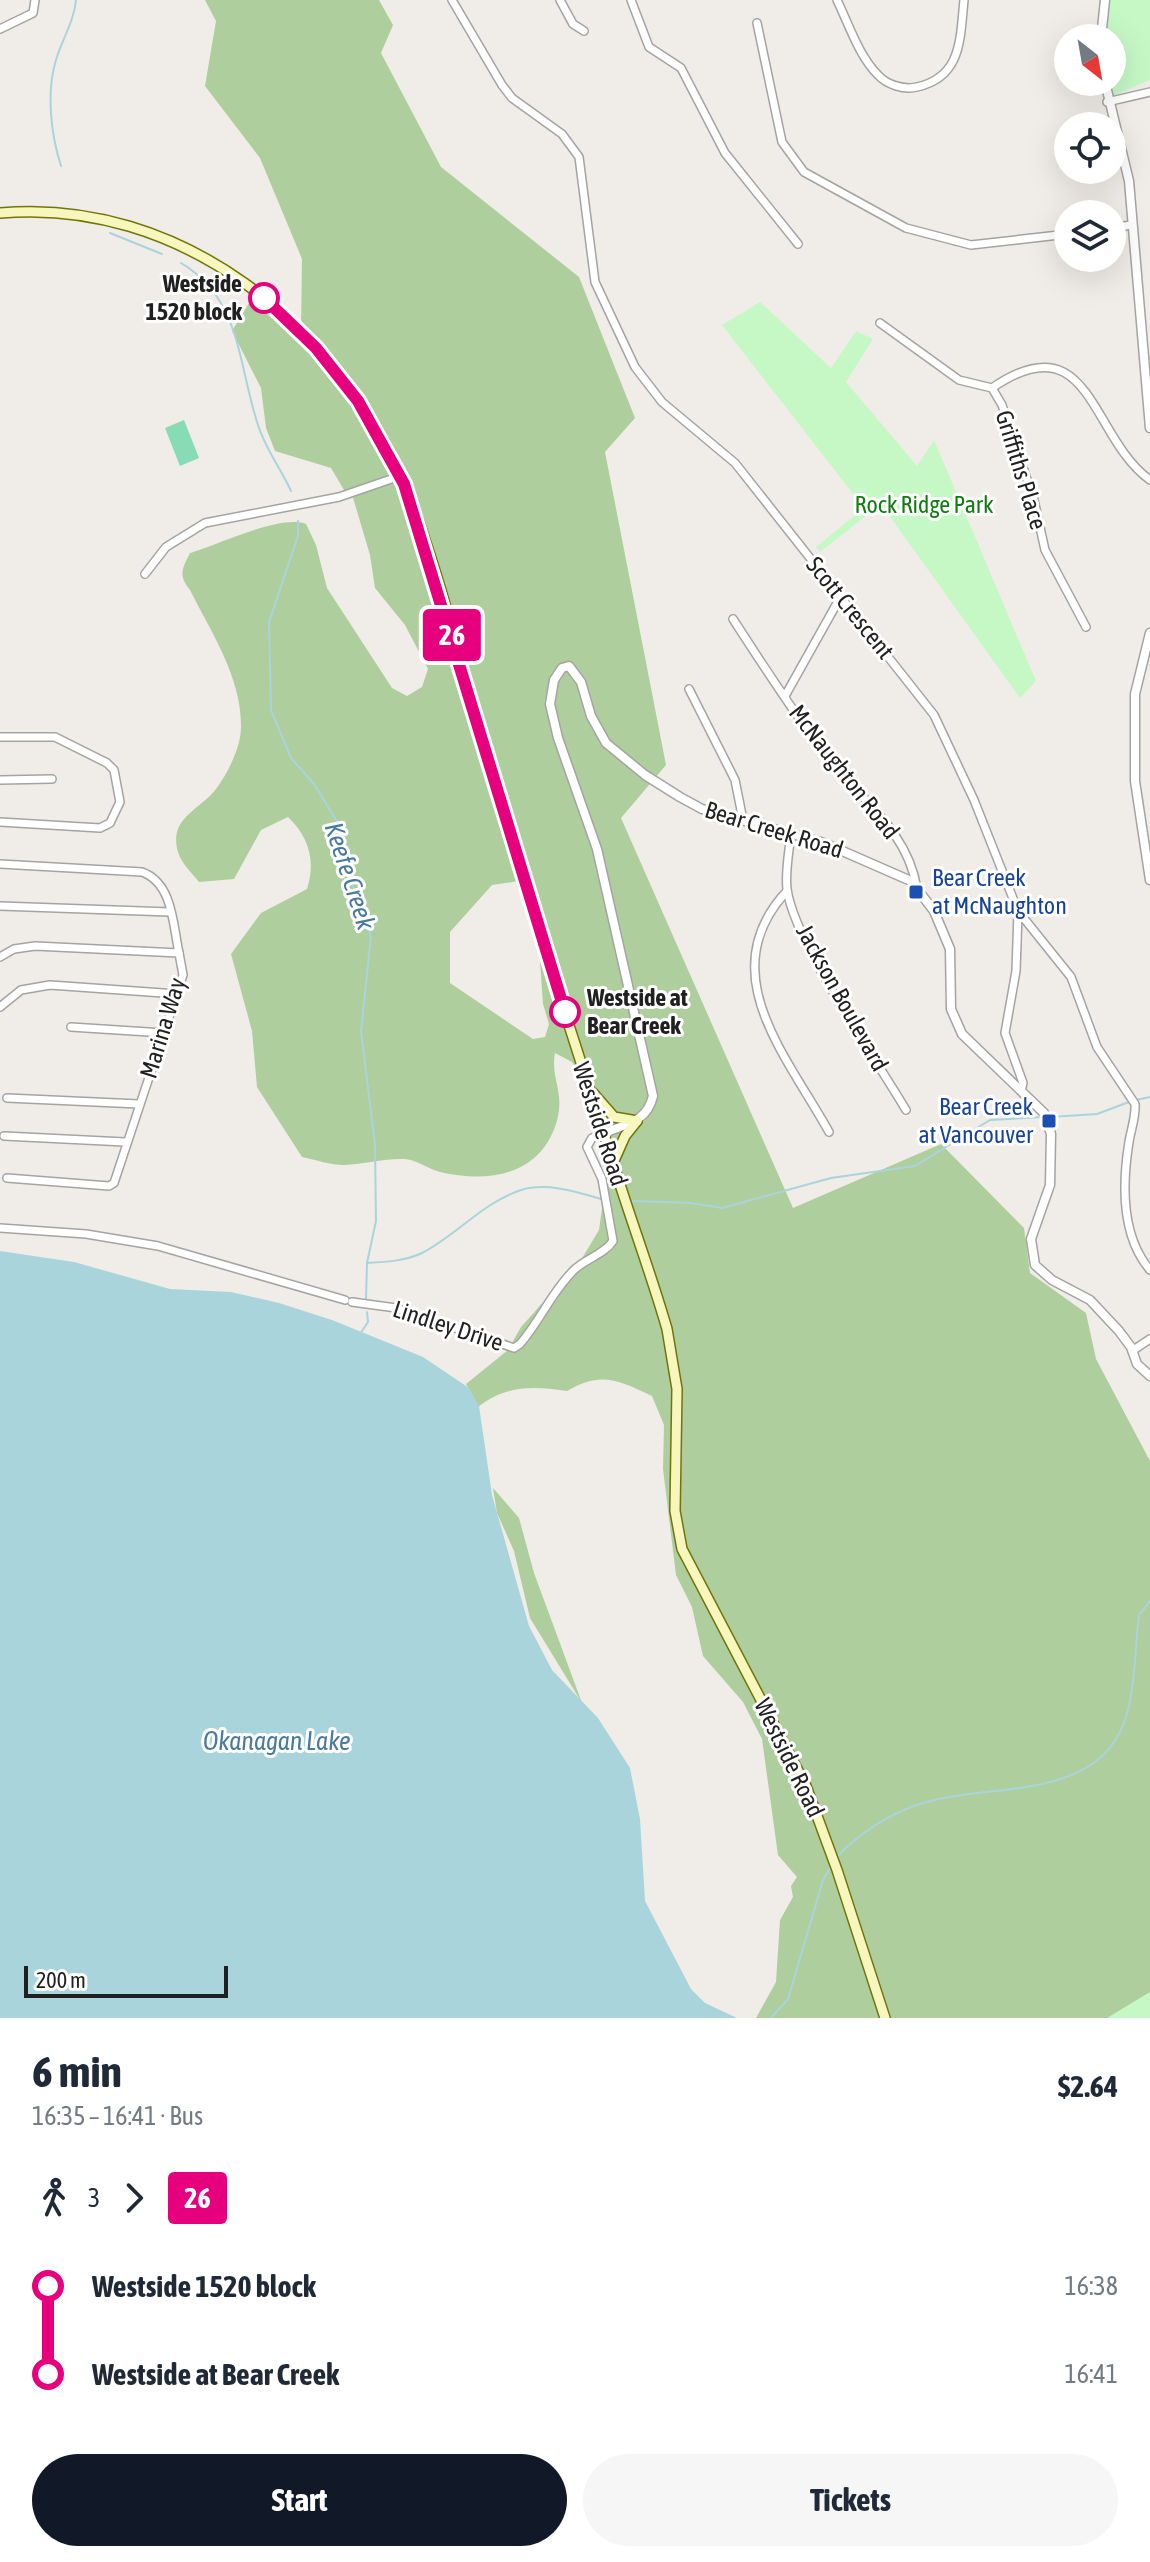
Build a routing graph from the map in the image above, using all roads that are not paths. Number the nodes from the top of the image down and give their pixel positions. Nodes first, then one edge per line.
1 (35, 0) edge
2 (452, 0) edge
3 (560, 0) edge
4 (631, 0) edge
5 (837, 0) edge
6 (964, 0) edge
7 (1105, 0) edge
8 (757, 23) dead end
9 (1102, 24) edge
10 (0, 29) edge
11 (584, 31) dead end
12 (1150, 92) edge
13 (1106, 96) edge
14 (1107, 102) junction
15 (0, 213) edge
16 (1131, 225) junction
17 (1126, 226) edge
18 (1054, 236) edge
19 (798, 244) dead end
20 (880, 323) dead end
21 (992, 388) junction
22 (1150, 428) edge
23 (400, 476) junction
24 (1150, 480) edge
25 (145, 574) dead end
26 (841, 596) junction
27 (733, 619) dead end
28 (1086, 627) dead end
29 (1150, 633) edge
30 (689, 689) dead end
31 (785, 696) junction
32 (0, 737) edge
33 (52, 779) dead end
34 (0, 780) edge
35 (743, 820) junction
36 (0, 822) edge
37 (791, 834) junction
38 (0, 864) edge
39 (1150, 880) edge
40 (917, 889) junction
41 (787, 891) junction
42 (0, 906) edge
43 (1018, 911) junction
44 (170, 912) junction
45 (179, 953) junction
46 (0, 957) edge
47 (0, 968) edge
48 (177, 994) junction
49 (0, 1007) edge
50 (71, 1027) dead end
51 (164, 1033) junction
52 (588, 1087) junction
53 (1021, 1091) junction
54 (7, 1098) dead end
55 (139, 1104) junction
56 (906, 1110) dead end
57 (637, 1121) junction
58 (829, 1132) dead end
59 (604, 1133) junction
60 (4, 1136) dead end
61 (125, 1142) junction
62 (613, 1163) junction
63 (7, 1178) dead end
64 (0, 1228) edge
65 (1150, 1270) edge
66 (1150, 1339) edge
67 (1132, 1351) junction
68 (1150, 1376) edge
69 (885, 2018) edge

1 - 10 street
2 - 26 street, Scott Crescent
3 - 11 street
4 - 19 street
5 - 6 street
7 - 9 street
8 - 18 street
12 - 14 street
13 - 14 street
14 - 16 street
15 - 23 main road, Westside Road
16 - 17 street
16 - 22 street
20 - 21 street, Griffiths Place
21 - 24 street
21 - 28 street, Griffiths Place
23 - 25 street
23 - 52 main road, Westside Road
26 - 31 street
26 - 43 street, Scott Crescent
27 - 31 street, McNaughton Road
29 - 39 street
30 - 35 street
31 - 40 street, McNaughton Road
32 - 36 street
33 - 34 street
35 - 37 street, Bear Creek Road
35 - 57 street, Bear Creek Road
37 - 40 street, Bear Creek Road
37 - 41 street, Jackson Boulevard
38 - 44 street
40 - 53 street, Bear Creek Road
41 - 56 street, Jackson Boulevard
41 - 58 street
42 - 44 street
43 - 53 street
43 - 65 street, Scott Crescent
44 - 45 street
45 - 46 street, Marina Way
45 - 48 street, Marina Way
46 - 47 street
48 - 49 street
48 - 51 street, Marina Way
50 - 51 street
51 - 55 street, Marina Way
52 - 57 main road
52 - 59 main road, Westside Road
53 - 67 street, Bear Creek Road
54 - 55 street
55 - 61 street, Marina Way
57 - 59 street
57 - 62 main road
59 - 62 main road, Westside Road
59 - 64 street, Lindley Drive
60 - 61 street
61 - 63 street, Marina Way
62 - 69 main road, Westside Road
66 - 67 street
67 - 68 street, Bear Creek Road

